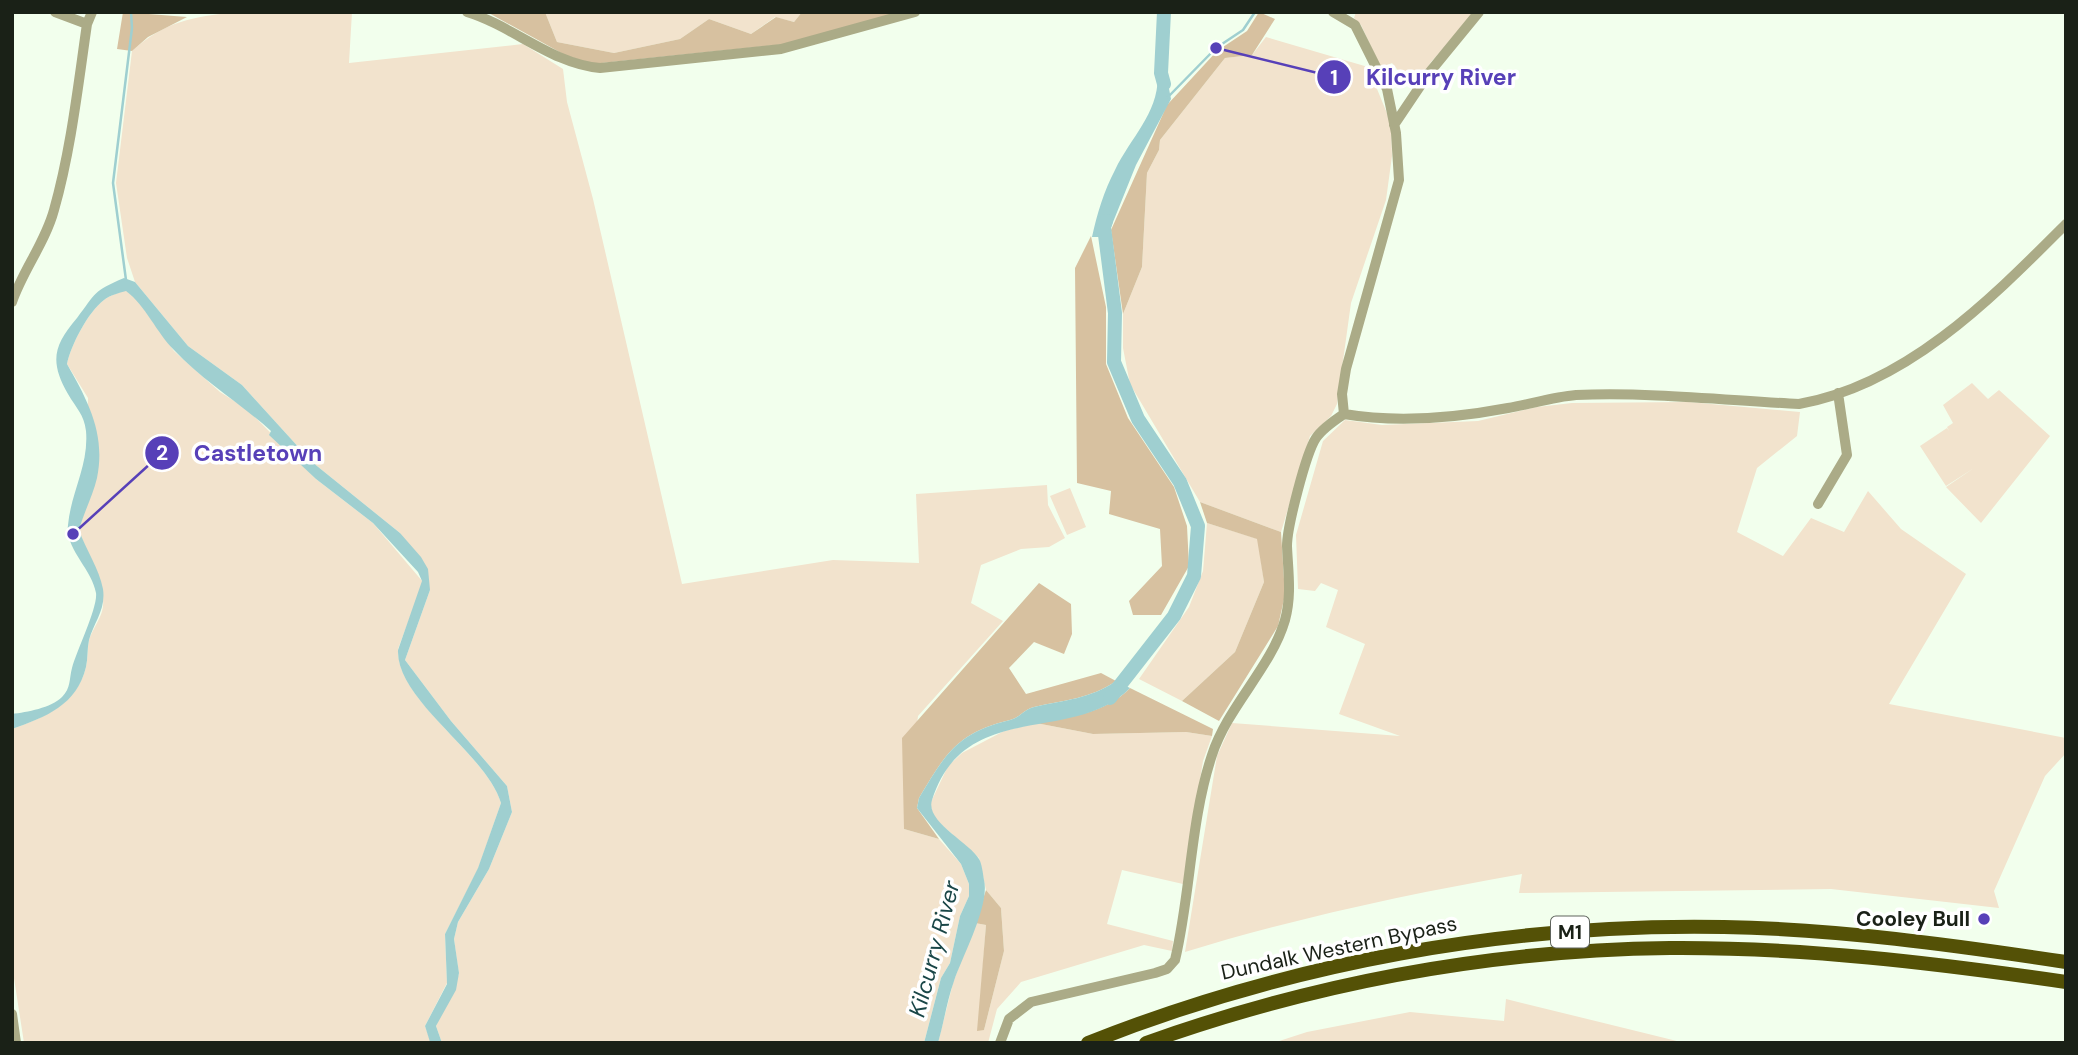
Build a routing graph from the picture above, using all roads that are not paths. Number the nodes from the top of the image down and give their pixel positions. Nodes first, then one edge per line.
1 (55, 12) edge
2 (92, 12) edge
3 (467, 12) edge
4 (915, 12) edge
5 (1334, 12) edge
6 (1479, 12) edge
7 (87, 24) junction
8 (1394, 125) junction
9 (2066, 224) edge
10 (12, 302) edge
11 (1838, 393) junction
12 (1344, 414) junction
13 (1818, 504) dead end
14 (2066, 962) edge
15 (2066, 982) edge
16 (12, 1014) edge
17 (16, 1043) edge
18 (1000, 1043) edge
19 (1088, 1043) edge
20 (1146, 1043) edge

1 - 7 street
2 - 7 street
3 - 4 street
5 - 8 street
6 - 8 street
7 - 10 street
8 - 12 street
9 - 11 street
11 - 12 street
11 - 13 street
12 - 18 street
14 - 19 highway, Dundalk Western Bypass / M1
15 - 20 highway, Dundalk Western Bypass / M1
16 - 17 street

